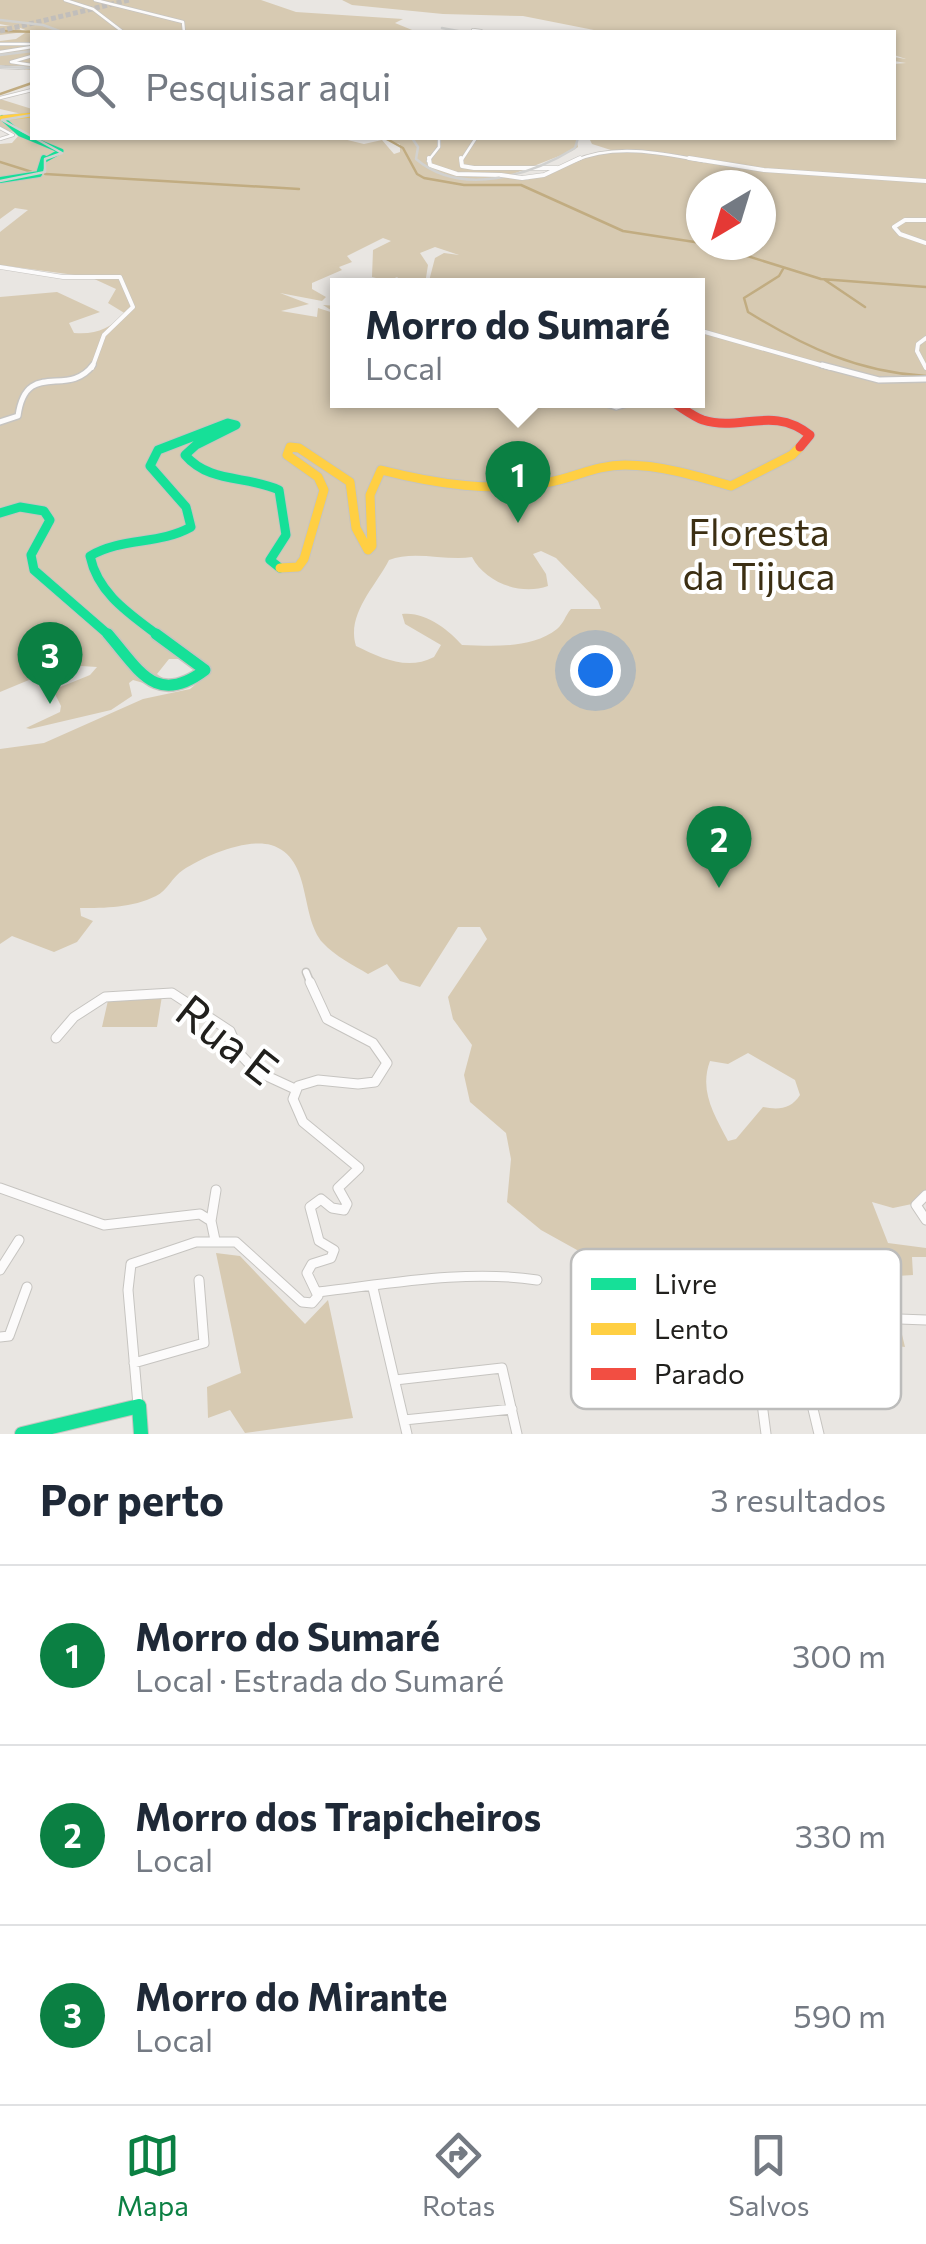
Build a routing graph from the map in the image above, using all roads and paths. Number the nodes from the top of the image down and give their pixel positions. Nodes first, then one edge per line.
1 (64, 0) edge
2 (95, 0) edge
3 (121, 30) edge
4 (185, 30) edge
5 (0, 44) edge
6 (30, 50) edge
7 (30, 50) edge
8 (30, 50) edge
9 (30, 51) edge
10 (0, 53) edge
11 (0, 67) edge
12 (30, 67) edge
13 (30, 67) edge
14 (30, 90) edge
15 (0, 98) edge
16 (30, 115) edge
17 (1, 121) edge
18 (0, 138) edge
19 (30, 139) edge
20 (32, 140) edge
21 (439, 140) edge
22 (476, 140) edge
23 (558, 169) junction
24 (0, 180) edge
25 (926, 181) edge
26 (926, 220) edge
27 (926, 243) edge
28 (0, 267) edge
29 (705, 331) edge
30 (926, 338) edge
31 (926, 368) edge
32 (926, 379) edge
33 (683, 408) edge
34 (0, 422) edge
35 (0, 513) edge
36 (306, 972) dead end
37 (56, 1038) dead end
38 (295, 1090) junction
39 (0, 1188) edge
40 (216, 1190) dead end
41 (926, 1195) edge
42 (211, 1220) junction
43 (926, 1220) edge
44 (19, 1240) dead end
45 (216, 1240) junction
46 (0, 1270) edge
47 (199, 1280) dead end
48 (537, 1280) dead end
49 (28, 1287) dead end
50 (373, 1288) junction
51 (318, 1292) junction
52 (901, 1319) edge
53 (926, 1320) edge
54 (0, 1337) edge
55 (134, 1364) junction
56 (395, 1380) junction
57 (138, 1406) junction
58 (512, 1409) junction
59 (763, 1409) edge
60 (814, 1409) edge
61 (404, 1420) junction
62 (22, 1434) edge
63 (141, 1434) edge
64 (407, 1434) edge
65 (517, 1434) edge
66 (766, 1434) edge
67 (820, 1434) edge

1 - 3 street
2 - 4 street
5 - 6 street
7 - 10 street
8 - 10 street
9 - 12 street
11 - 13 street
14 - 15 street
16 - 17 street
17 - 18 street
17 - 19 street
20 - 24 street
21 - 23 street, bridge
22 - 23 street
23 - 25 street
26 - 27 street
28 - 34 street
29 - 32 street
30 - 31 street
33 - 35 street
36 - 38 street
37 - 38 street, Rua E
38 - 51 street
39 - 42 street
40 - 42 street
41 - 43 street
42 - 45 street
44 - 46 street
45 - 51 street
45 - 55 street
47 - 55 street
48 - 50 street
49 - 54 street
50 - 51 street
50 - 56 street
52 - 53 street
55 - 57 street
56 - 58 street
56 - 61 street
57 - 62 street
57 - 63 street
58 - 61 street
58 - 65 street
59 - 66 street
60 - 67 street
61 - 64 street

